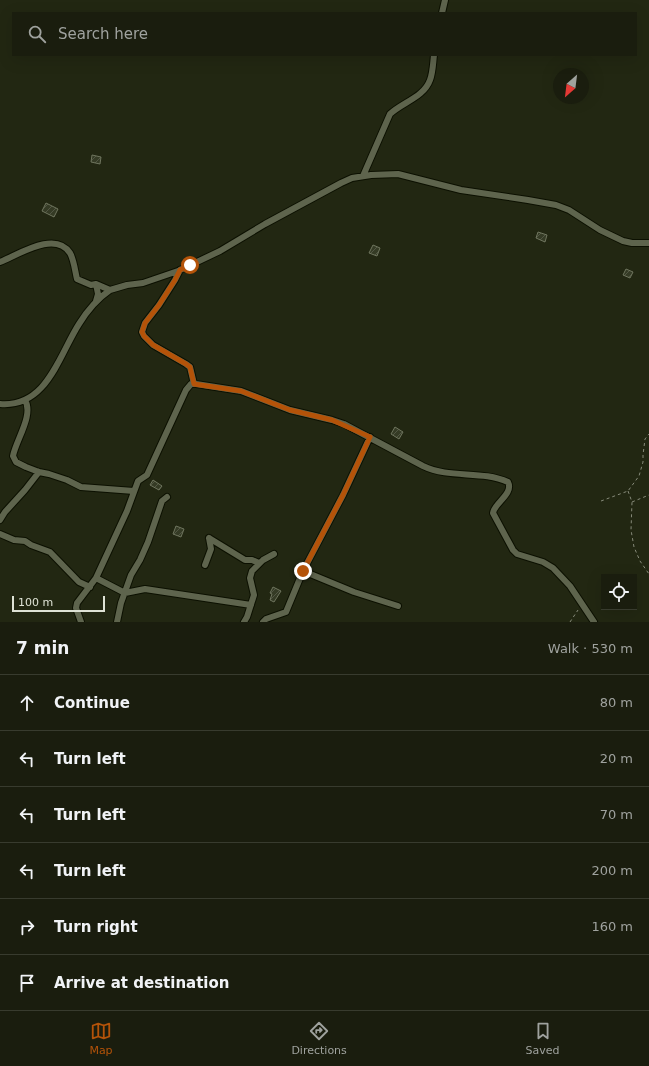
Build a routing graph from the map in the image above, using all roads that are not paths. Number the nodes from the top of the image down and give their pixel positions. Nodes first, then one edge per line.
1 (445, 0) edge
2 (442, 12) edge
3 (434, 56) edge
4 (363, 176) junction
5 (649, 243) edge
6 (0, 262) edge
7 (180, 270) junction
8 (96, 284) junction
9 (110, 290) junction
10 (96, 301) junction
11 (194, 384) junction
12 (25, 400) junction
13 (0, 404) edge
14 (370, 437) junction
15 (39, 472) junction
16 (134, 491) junction
17 (167, 497) dead end
18 (0, 520) edge
19 (0, 534) edge
20 (274, 554) dead end
21 (259, 563) junction
22 (205, 565) dead end
23 (303, 571) junction
24 (96, 578) junction
25 (90, 587) junction
26 (125, 593) junction
27 (251, 605) junction
28 (398, 606) dead end
29 (81, 622) edge
30 (117, 622) edge
31 (244, 622) edge
32 (263, 622) edge
33 (594, 622) edge

1 - 2 street
3 - 4 street
4 - 5 street
4 - 7 street
6 - 8 street
7 - 9 street
7 - 11 street
8 - 9 street
8 - 10 street
9 - 10 street
10 - 12 street
11 - 14 street
11 - 16 street
12 - 13 street
12 - 15 street
14 - 23 street
14 - 33 street
15 - 16 street
15 - 18 street
16 - 24 street
17 - 26 street
19 - 25 street
20 - 21 street
21 - 22 street
21 - 27 street
23 - 28 street
23 - 32 street
24 - 25 street
24 - 26 street
25 - 29 street
26 - 27 street
26 - 30 street
27 - 31 street

